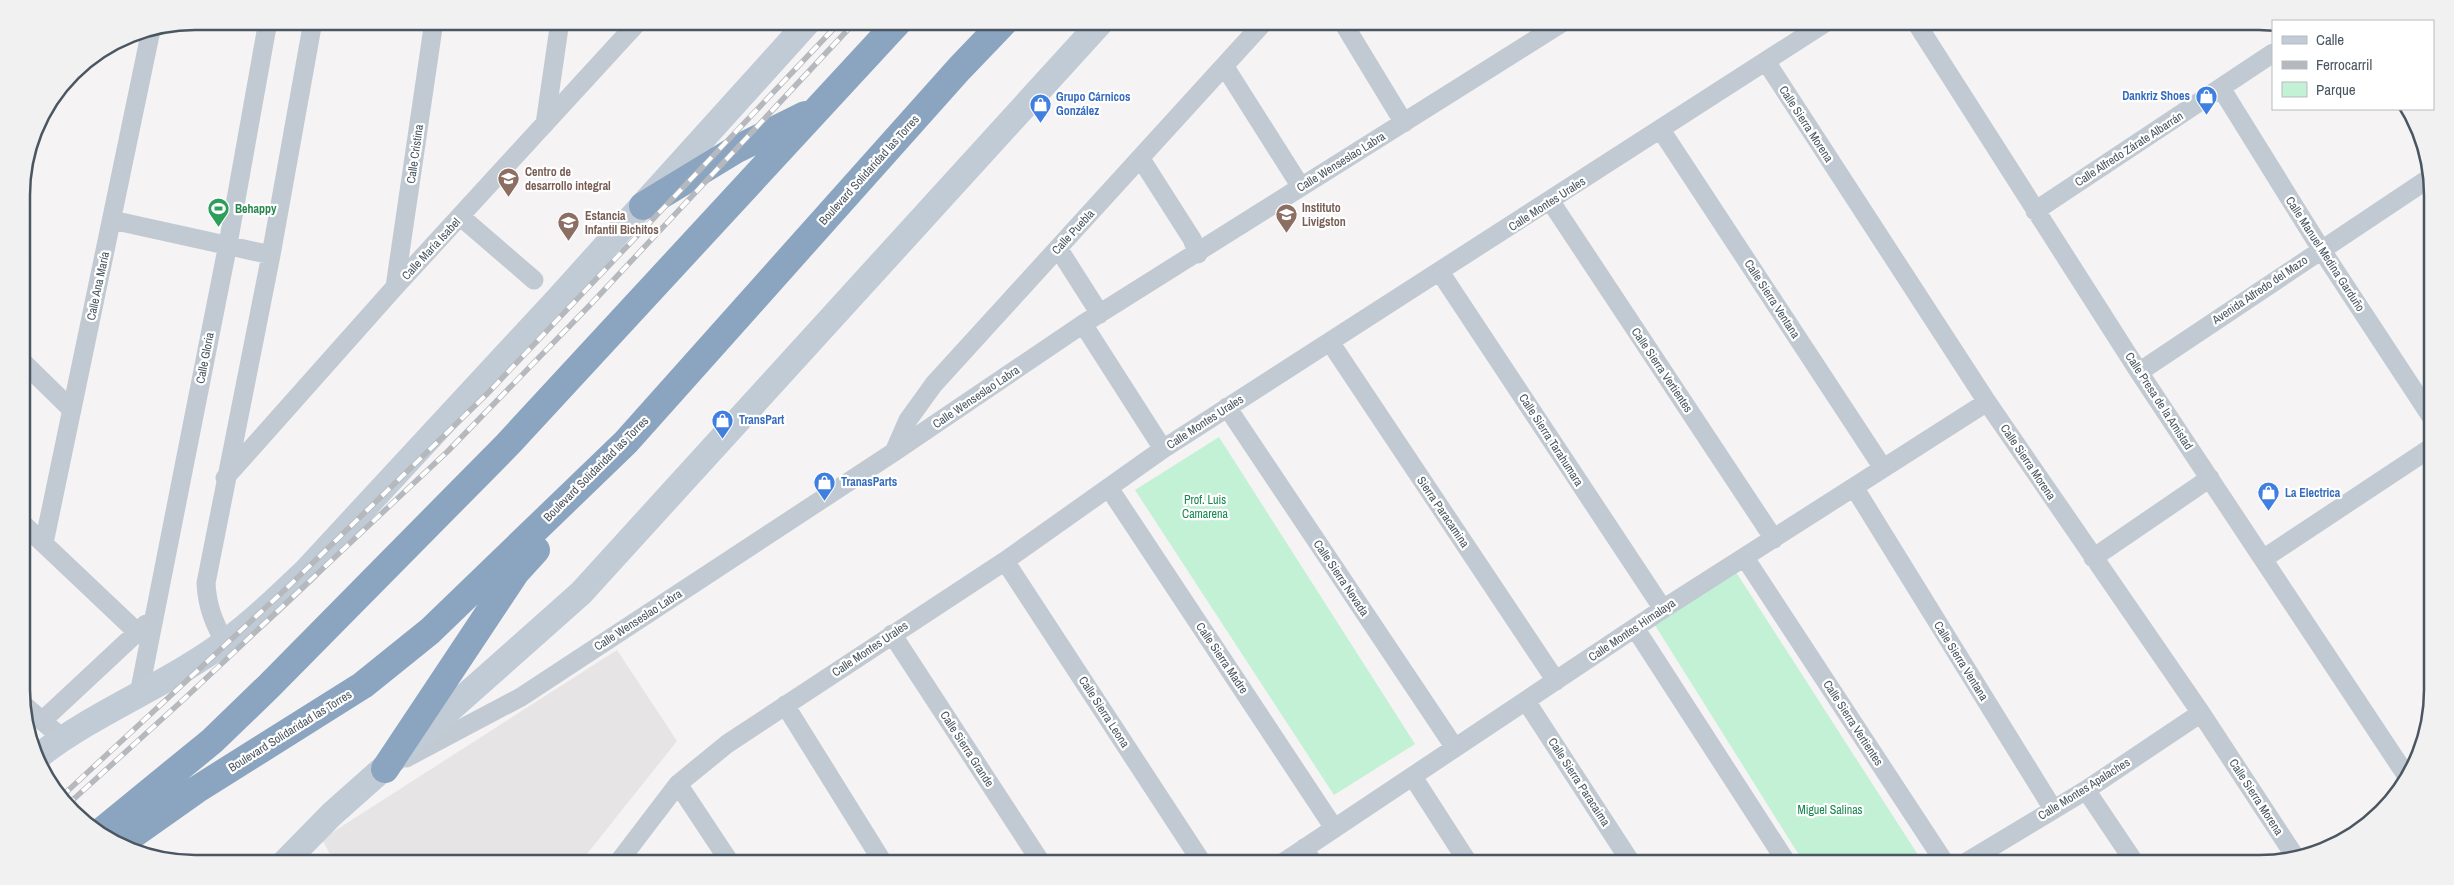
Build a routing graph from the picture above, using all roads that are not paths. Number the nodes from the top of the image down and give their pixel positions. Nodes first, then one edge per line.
1 (266, 30) edge
2 (311, 30) edge
3 (433, 30) edge
4 (559, 30) edge
5 (631, 30) edge
6 (801, 30) edge
7 (891, 30) edge
8 (996, 30) edge
9 (1094, 30) edge
10 (1257, 30) edge
11 (1347, 30) edge
12 (1549, 30) edge
13 (1815, 30) edge
14 (1921, 30) edge
15 (150, 37) edge
16 (2272, 54) edge
17 (1767, 62) junction
18 (1225, 67) junction
19 (2221, 88) junction
20 (820, 108) junction
21 (1404, 123) junction
22 (545, 124) junction
23 (1661, 130) junction
24 (1141, 159) junction
25 (2423, 181) edge
26 (1301, 186) junction
27 (1551, 202) junction
28 (643, 206) junction
29 (2035, 211) junction
30 (461, 217) junction
31 (112, 220) junction
32 (228, 244) junction
33 (1058, 248) junction
34 (2321, 249) junction
35 (1198, 254) junction
36 (271, 255) junction
37 (1440, 272) junction
38 (534, 280) dead end
39 (395, 287) junction
40 (1100, 314) junction
41 (1083, 324) junction
42 (1330, 342) junction
43 (30, 369) edge
44 (2140, 372) junction
45 (1987, 402) junction
46 (2424, 406) edge
47 (1227, 407) junction
48 (72, 410) junction
49 (626, 442) junction
50 (1162, 450) junction
51 (894, 452) junction
52 (2424, 452) edge
53 (1883, 468) junction
54 (225, 478) junction
55 (2210, 478) junction
56 (1854, 487) junction
57 (1109, 488) junction
58 (30, 530) edge
59 (1774, 539) junction
60 (44, 543) junction
61 (1745, 558) junction
62 (2093, 558) junction
63 (2264, 559) junction
64 (1005, 560) junction
65 (1663, 609) junction
66 (152, 618) junction
67 (1635, 628) junction
68 (137, 632) junction
69 (892, 634) junction
70 (225, 642) junction
71 (1556, 681) junction
72 (138, 694) junction
73 (1526, 701) junction
74 (786, 706) junction
75 (32, 712) edge
76 (2201, 713) junction
77 (42, 721) junction
78 (62, 738) junction
79 (1454, 748) junction
80 (43, 753) edge
81 (385, 769) junction
82 (2404, 769) edge
83 (1413, 777) junction
84 (678, 784) junction
85 (2086, 790) junction
86 (2053, 809) junction
87 (105, 828) edge
88 (1334, 828) junction
89 (126, 840) edge
90 (2292, 852) edge
91 (292, 855) edge
92 (624, 855) edge
93 (725, 855) edge
94 (878, 855) edge
95 (1036, 855) edge
96 (1197, 855) edge
97 (1310, 855) edge
98 (1463, 855) edge
99 (1626, 855) edge
100 (1781, 855) edge
101 (1939, 855) edge
102 (1985, 855) edge
103 (2131, 855) edge

1 - 32 street, Calle Gloria
2 - 36 street
3 - 39 street, Calle Cristina
4 - 22 street
5 - 22 street, Calle María Isabel
6 - 28 main road
7 - 20 highway
8 - 49 highway, Boulevard Solidaridad las Torres
9 - 81 main road
10 - 18 street, Calle Puebla
11 - 21 street
12 - 21 street, Calle Wenseslao Labra
13 - 17 street, Calle Montes Urales
14 - 29 street, Calle Presa de la Amistad
15 - 31 street, Calle Ana María
16 - 19 street, Calle Alfredo Zárate Albarrán
17 - 23 street, Calle Montes Urales
17 - 45 street, Calle Sierra Morena
18 - 24 street, Calle Puebla
18 - 26 street
19 - 29 street, Calle Alfredo Zárate Albarrán
19 - 34 street, Calle Manuel Medina Garduño
20 - 28 highway
20 - 87 highway
21 - 26 street, Calle Wenseslao Labra
22 - 30 street, Calle María Isabel
23 - 27 street, Calle Montes Urales
23 - 53 street, Calle Sierra Ventana
24 - 33 street, Calle Puebla
24 - 35 street
25 - 34 street, Avenida Alfredo del Mazo
26 - 35 street, Calle Wenseslao Labra
27 - 37 street, Calle Montes Urales
27 - 59 street, Calle Sierra Vertientes
28 - 70 main road
29 - 44 street, Calle Presa de la Amistad
30 - 38 street
30 - 39 street, Calle María Isabel
31 - 32 street
31 - 48 street, Calle Ana María
32 - 36 street
32 - 66 street, Calle Gloria
33 - 40 street
33 - 51 street, Calle Puebla
34 - 44 street, Avenida Alfredo del Mazo
34 - 46 street, Calle Manuel Medina Garduño
35 - 40 street, Calle Wenseslao Labra
36 - 54 street
37 - 42 street, Calle Montes Urales
37 - 65 street, Calle Sierra Tarahumara
39 - 54 street, Calle María Isabel
40 - 41 street, Calle Wenseslao Labra
41 - 50 street
41 - 51 street, Calle Wenseslao Labra
42 - 47 street, Calle Montes Urales
42 - 71 street, Sierra Paracamina
43 - 48 street
44 - 55 street, Calle Presa de la Amistad
45 - 53 street, Calle Montes Himalaya
45 - 62 street, Calle Sierra Morena
47 - 50 street, Calle Montes Urales
47 - 79 street, Calle Sierra Nevada
48 - 60 street, Calle Ana María
49 - 81 highway
49 - 89 highway, Boulevard Solidaridad las Torres
50 - 57 street, Calle Montes Urales
51 - 81 street, Calle Wenseslao Labra
52 - 63 street
53 - 56 street, Calle Montes Himalaya
54 - 70 street
55 - 62 street
55 - 63 street, Calle Presa de la Amistad
56 - 59 street, Calle Montes Himalaya
56 - 86 street, Calle Sierra Ventana
57 - 64 street, Calle Montes Urales
57 - 88 street, Calle Sierra Madre
58 - 60 street
59 - 61 street, Calle Montes Himalaya
60 - 68 street
61 - 65 street, Calle Montes Himalaya
61 - 101 street, Calle Sierra Vertientes
62 - 76 street, Calle Sierra Morena
63 - 82 street, Calle Presa de la Amistad
64 - 69 street, Calle Montes Urales
64 - 96 street, Calle Sierra Leona
65 - 67 street, Calle Montes Himalaya
66 - 68 street
66 - 72 street, Calle Gloria
67 - 71 street, Calle Montes Himalaya
67 - 100 street
68 - 77 street
69 - 74 street, Calle Montes Urales
69 - 95 street, Calle Sierra Grande
70 - 72 main road
71 - 73 street, Calle Montes Himalaya
72 - 78 main road
73 - 79 street, Calle Montes Himalaya
73 - 99 street, Calle Sierra Paracaima
74 - 84 street, Calle Montes Urales
74 - 94 street
75 - 77 street
76 - 85 street, Calle Montes Apalaches
76 - 90 street, Calle Sierra Morena
77 - 78 street
78 - 80 main road
79 - 83 street, Calle Montes Himalaya
81 - 91 main road
83 - 88 street, Calle Montes Himalaya
83 - 98 street
84 - 92 street, Calle Montes Urales
84 - 93 street
85 - 86 street, Calle Montes Apalaches
85 - 103 street
86 - 102 street, Calle Montes Apalaches
88 - 97 street, Calle Montes Himalaya

